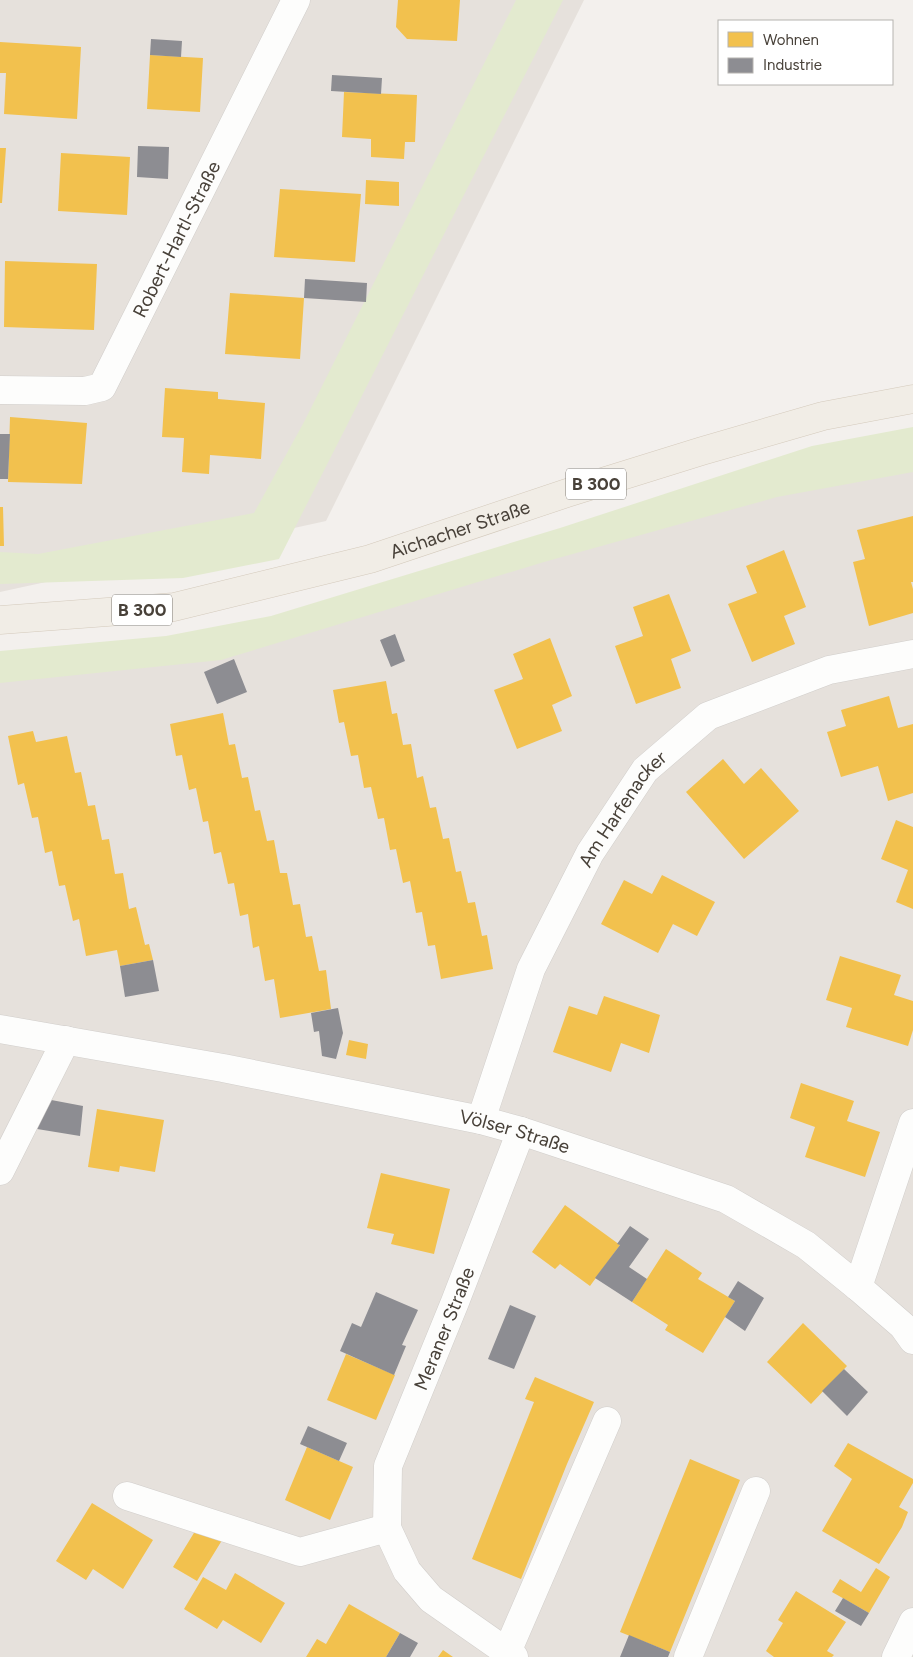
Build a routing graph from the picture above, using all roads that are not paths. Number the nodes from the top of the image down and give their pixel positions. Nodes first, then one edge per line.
1 (296, 0) edge
2 (0, 390) edge
3 (913, 400) edge
4 (0, 620) edge
5 (913, 654) edge
6 (0, 1029) edge
7 (66, 1040) junction
8 (481, 1120) junction
9 (913, 1123) edge
10 (521, 1131) junction
11 (0, 1171) edge
12 (858, 1287) junction
13 (913, 1340) edge
14 (607, 1421) dead end
15 (756, 1490) dead end
16 (127, 1496) dead end
17 (387, 1528) junction
18 (913, 1622) edge
19 (511, 1655) edge
20 (688, 1657) edge
21 (896, 1657) edge

1 - 2 street, Robert-Hartl-Straße
3 - 4 main road, Aichacher Straße / B 300
5 - 8 street, Am Harfenacker
6 - 7 street, Völser Straße
7 - 8 street, Völser Straße
7 - 11 street
8 - 10 street, Völser Straße
9 - 12 street
10 - 12 street, Völser Straße
10 - 17 street, Meraner Straße
12 - 13 street, Völser Straße
14 - 19 street, Meraner Straße
15 - 20 street
16 - 17 street
17 - 19 street, Meraner Straße
18 - 21 street

